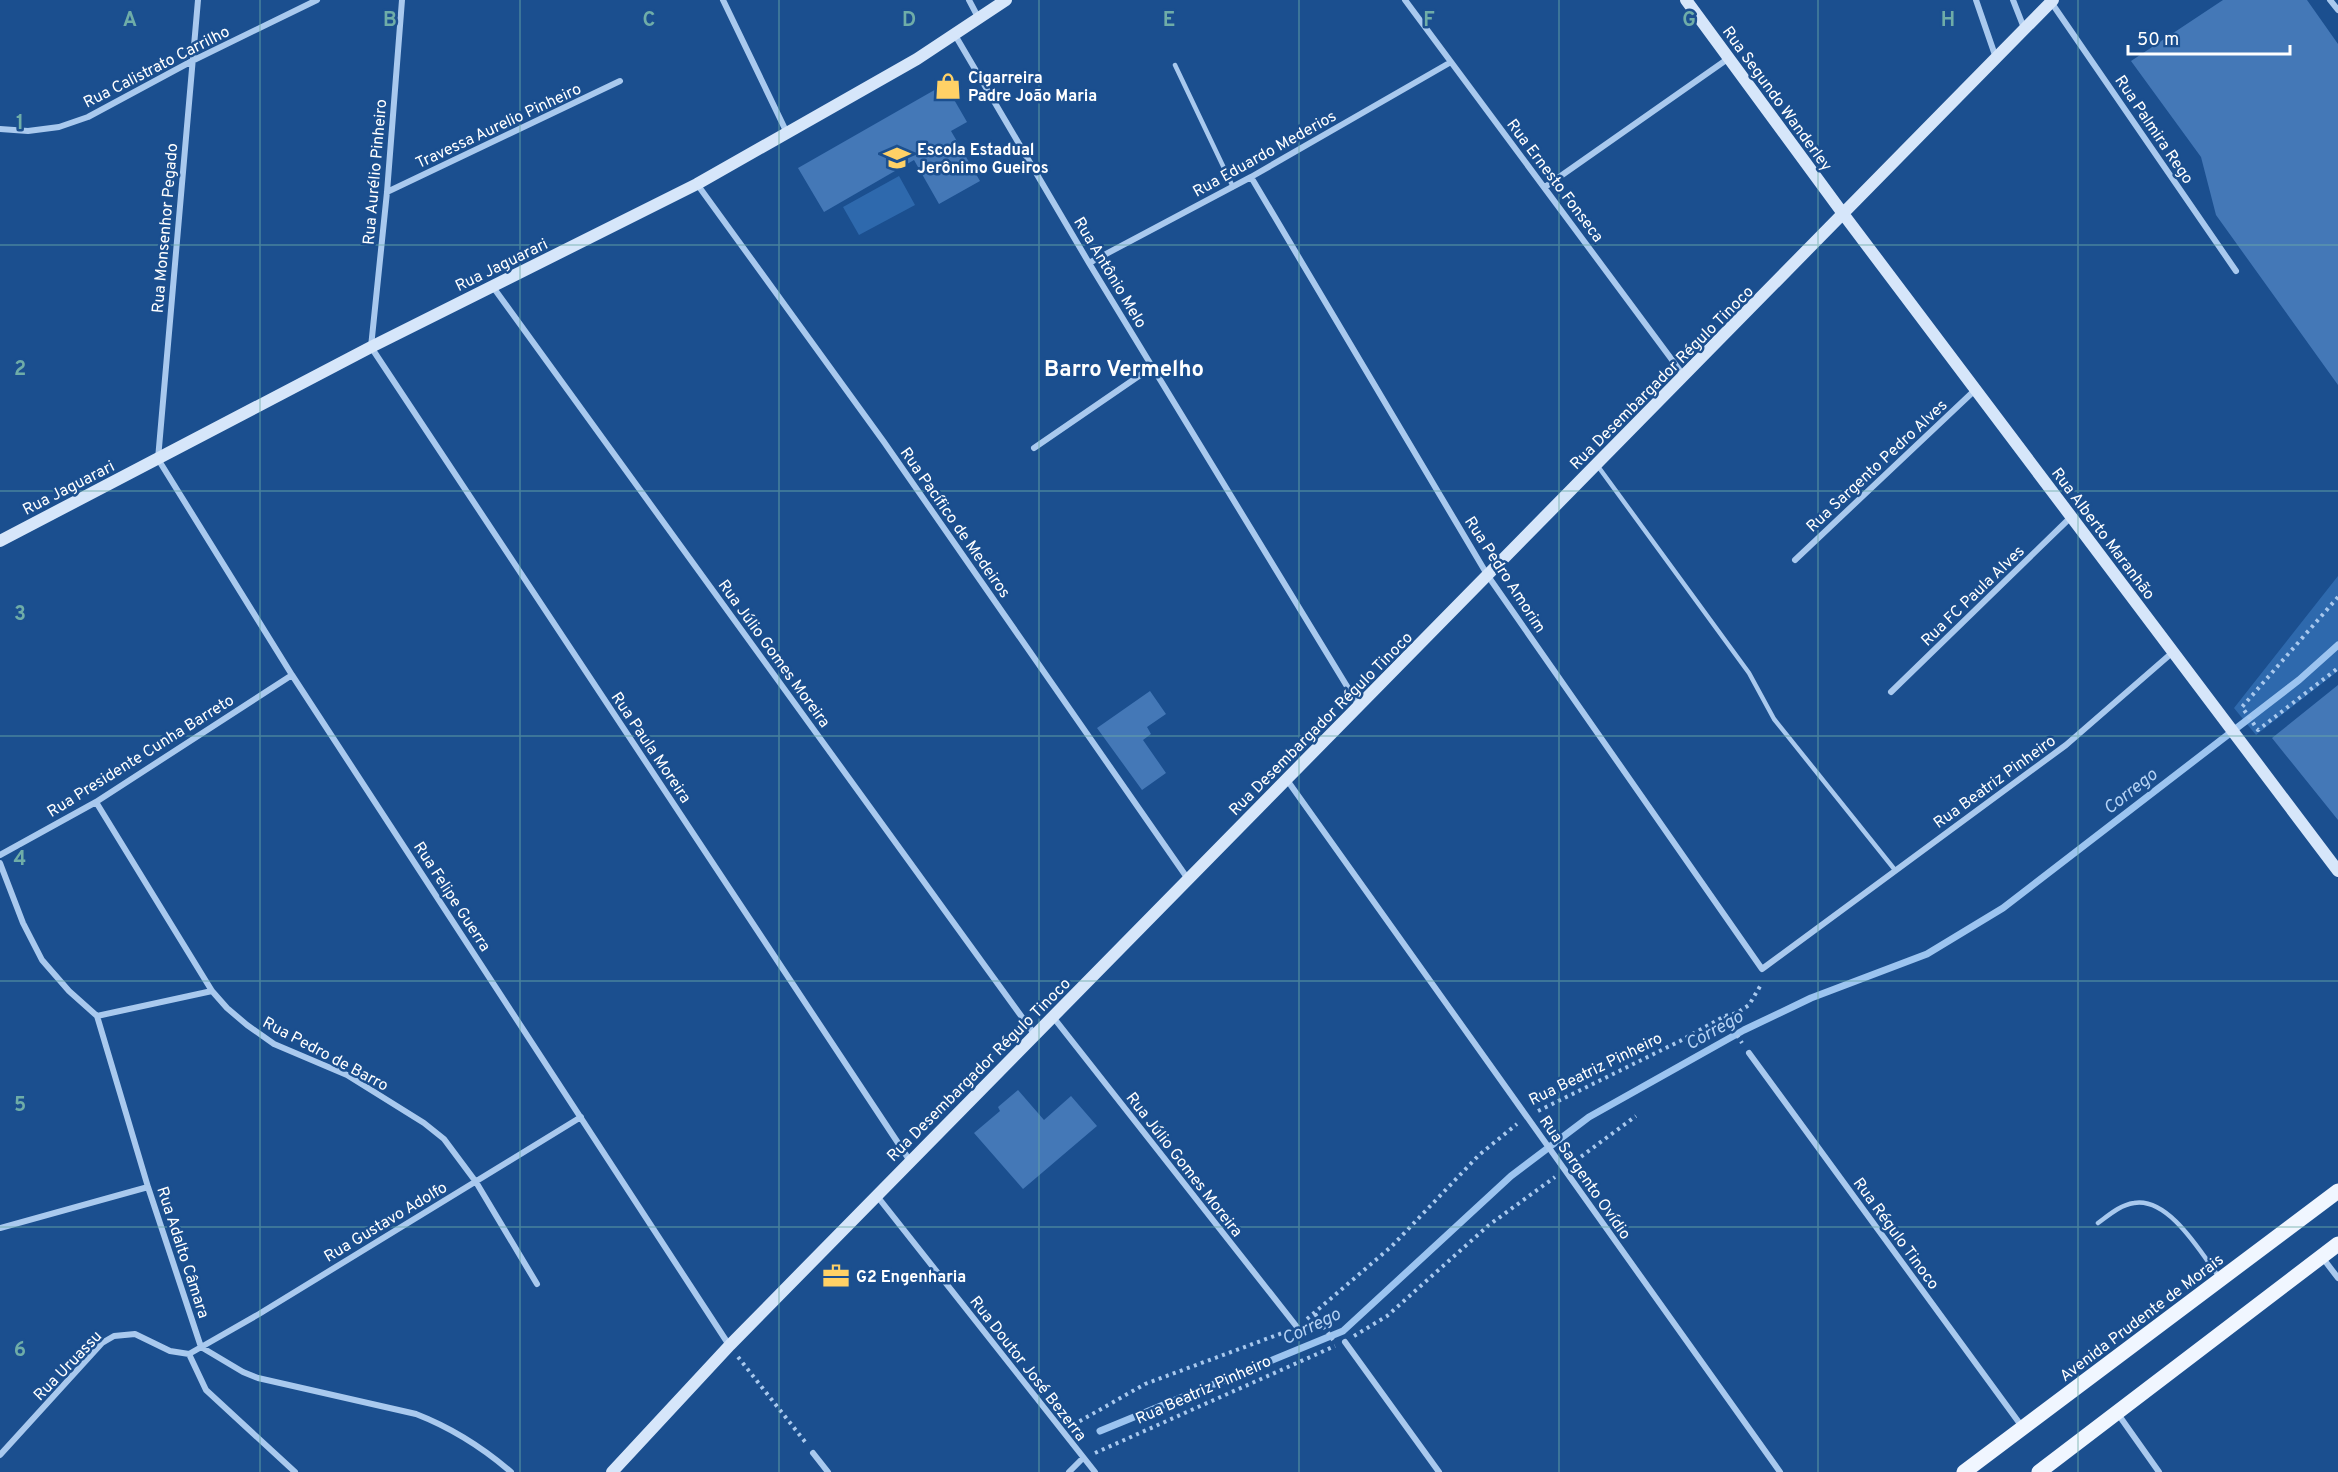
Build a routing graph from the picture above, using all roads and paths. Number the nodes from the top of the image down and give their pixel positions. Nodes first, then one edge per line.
1 (198, 0) edge
2 (317, 0) edge
3 (402, 0) edge
4 (723, 0) edge
5 (969, 0) edge
6 (1006, 0) edge
7 (1405, 0) edge
8 (1686, 0) edge
9 (1976, 0) edge
10 (2013, 0) edge
11 (2331, 0) edge
12 (2052, 1) edge
13 (2338, 10) edge
14 (979, 19) junction
15 (2025, 29) junction
16 (955, 35) junction
17 (1729, 58) junction
18 (1996, 58) junction
19 (192, 62) junction
20 (1451, 62) junction
21 (1174, 65) dead end
22 (620, 81) dead end
23 (0, 129) edge
24 (787, 134) junction
25 (1251, 177) junction
26 (697, 184) junction
27 (1233, 187) junction
28 (1545, 187) junction
29 (387, 192) junction
30 (1844, 215) junction
31 (1089, 263) junction
32 (2236, 271) dead end
33 (492, 287) junction
34 (371, 347) junction
35 (1152, 367) junction
36 (1685, 376) junction
37 (1976, 390) junction
38 (1034, 448) dead end
39 (158, 459) junction
40 (1597, 465) junction
41 (2071, 517) junction
42 (0, 541) edge
43 (1795, 560) dead end
44 (1488, 576) junction
45 (2338, 597) edge
46 (2173, 652) junction
47 (2338, 668) edge
48 (292, 675) junction
49 (1891, 692) dead end
50 (1360, 706) junction
51 (1287, 780) junction
52 (96, 802) junction
53 (0, 855) edge
54 (0, 863) edge
55 (1895, 870) junction
56 (2338, 871) edge
57 (1188, 879) junction
58 (1762, 969) junction
59 (212, 991) junction
60 (97, 1016) junction
61 (1725, 1016) junction
62 (1053, 1017) junction
63 (1035, 1035) junction
64 (1749, 1053) joint
65 (1527, 1116) junction
66 (1635, 1116) dead end
67 (581, 1117) junction
68 (911, 1162) junction
69 (1562, 1166) junction
70 (476, 1182) junction
71 (148, 1187) junction
72 (2338, 1191) edge
73 (877, 1196) junction
74 (2098, 1223) dead end
75 (0, 1228) edge
76 (2338, 1244) edge
77 (2322, 1256) junction
78 (2338, 1278) edge
79 (2220, 1280) junction
80 (537, 1284) dead end
81 (1315, 1313) junction
82 (1297, 1327) junction
83 (1345, 1342) joint
84 (730, 1345) junction
85 (201, 1347) junction
86 (189, 1354) junction
87 (2117, 1413) junction
88 (2024, 1428) junction
89 (1062, 1432) junction
90 (813, 1453) joint
91 (0, 1455) edge
92 (1083, 1458) junction
93 (294, 1472) edge
94 (511, 1472) edge
95 (612, 1472) edge
96 (828, 1472) edge
97 (1069, 1472) edge
98 (1095, 1472) edge
99 (1439, 1472) edge
100 (1780, 1472) edge
101 (1964, 1472) edge
102 (2039, 1472) edge
103 (2159, 1472) edge

1 - 19 street, Rua Monsenhor Pegado
2 - 19 street, Rua Calistrato Carrilho
3 - 29 street, Rua Aurélio Pinheiro
4 - 24 street
5 - 14 street
6 - 14 street, Rua Jaguarari
7 - 20 street, Rua Ernesto Fonseca
8 - 17 street, Rua Segundo Wanderley
9 - 18 street
10 - 15 street
11 - 13 street
12 - 15 street, Rua Desembargador Régulo Tinoco
12 - 32 street, Rua Palmira Rego
14 - 16 street, Rua Jaguarari
15 - 18 street, Rua Desembargador Régulo Tinoco
16 - 24 street, Rua Jaguarari
16 - 31 street, Rua Antônio Melo
17 - 28 street
17 - 30 street, Rua Segundo Wanderley
18 - 30 street, Rua Desembargador Régulo Tinoco
19 - 23 street, Rua Calistrato Carrilho
19 - 39 street, Rua Monsenhor Pegado
20 - 25 street, Rua Eduardo Mederios
20 - 28 street, Rua Ernesto Fonseca
21 - 27 lane
22 - 29 street, Travessa Aurelio Pinheiro
24 - 26 street, Rua Jaguarari
25 - 27 street, Rua Eduardo Mederios
25 - 44 street, Rua Pedro Amorim
26 - 33 street, Rua Jaguarari
26 - 57 street, Rua Pacífico de Medeiros
27 - 31 street, Rua Eduardo Mederios
28 - 36 street, Rua Ernesto Fonseca
29 - 34 street, Rua Aurélio Pinheiro
30 - 36 street, Rua Desembargador Régulo Tinoco
30 - 37 street, Rua Alberto Maranhão
31 - 35 street, Rua Antônio Melo
33 - 34 street, Rua Jaguarari
33 - 63 street, Rua Júlio Gomes Moreira
34 - 39 street, Rua Jaguarari
34 - 68 street, Rua Paula Moreira
35 - 38 street
35 - 50 street, Rua Antônio Melo
36 - 40 street, Rua Desembargador Régulo Tinoco
37 - 41 street, Rua Alberto Maranhão
37 - 43 street, Rua Sargento Pedro Alves
39 - 42 street, Rua Jaguarari
39 - 48 street, Rua Felipe Guerra
40 - 44 street, Rua Desembargador Régulo Tinoco
40 - 55 lane
41 - 46 street, Rua Alberto Maranhão
41 - 49 street, Rua FC Paula Alves
44 - 50 street, Rua Desembargador Régulo Tinoco
44 - 58 street, Rua Pedro Amorim
45 - 47 path
46 - 55 street, Rua Beatriz Pinheiro
46 - 56 street, Rua Alberto Maranhão
48 - 52 street, Rua Presidente Cunha Barreto
48 - 67 street, Rua Felipe Guerra
50 - 51 street, Rua Desembargador Régulo Tinoco
51 - 57 street, Rua Desembargador Régulo Tinoco
51 - 65 street, Rua Sargento Ovídio
52 - 53 street, Rua Presidente Cunha Barreto
52 - 59 street, Rua Pedro de Barro
54 - 60 street
55 - 58 street, Rua Beatriz Pinheiro
57 - 62 street, Rua Desembargador Régulo Tinoco
58 - 61 path, Rua Beatriz Pinheiro
59 - 60 street
59 - 70 street, Rua Pedro de Barro
60 - 71 street, Rua Adalto Câmara
61 - 64 path
61 - 65 path, Rua Beatriz Pinheiro
62 - 63 street, Rua Desembargador Régulo Tinoco
62 - 82 street, Rua Júlio Gomes Moreira
63 - 68 street, Rua Desembargador Régulo Tinoco
64 - 88 street, Rua Régulo Tinoco
65 - 69 street, Rua Sargento Ovídio
65 - 81 path, Rua Beatriz Pinheiro
66 - 69 path
67 - 70 street, Rua Gustavo Adolfo
67 - 84 street, Rua Felipe Guerra
68 - 73 street, Rua Desembargador Régulo Tinoco
69 - 83 path
69 - 100 street, Rua Sargento Ovídio
70 - 80 street, Rua Pedro de Barro
70 - 85 street, Rua Gustavo Adolfo
71 - 75 street
71 - 85 street, Rua Adalto Câmara
72 - 79 main road, Avenida Prudente de Morais
73 - 84 street, Rua Desembargador Régulo Tinoco
73 - 89 street, Rua Doutor José Bezerra
74 - 79 lane
76 - 77 main road
77 - 78 street
77 - 87 main road
79 - 88 main road, Avenida Prudente de Morais
81 - 82 path, Rua Beatriz Pinheiro
81 - 92 path, Rua Beatriz Pinheiro
82 - 89 path, Rua Beatriz Pinheiro
83 - 99 street
84 - 90 path
84 - 95 street, Rua Desembargador Régulo Tinoco
85 - 86 street
85 - 94 street
86 - 91 street, Rua Uruassu
86 - 93 street
87 - 102 main road
87 - 103 street
88 - 101 main road, Avenida Prudente de Morais
89 - 92 street, Rua Doutor José Bezerra
90 - 96 street
92 - 97 street
92 - 98 street, Rua Doutor José Bezerra

